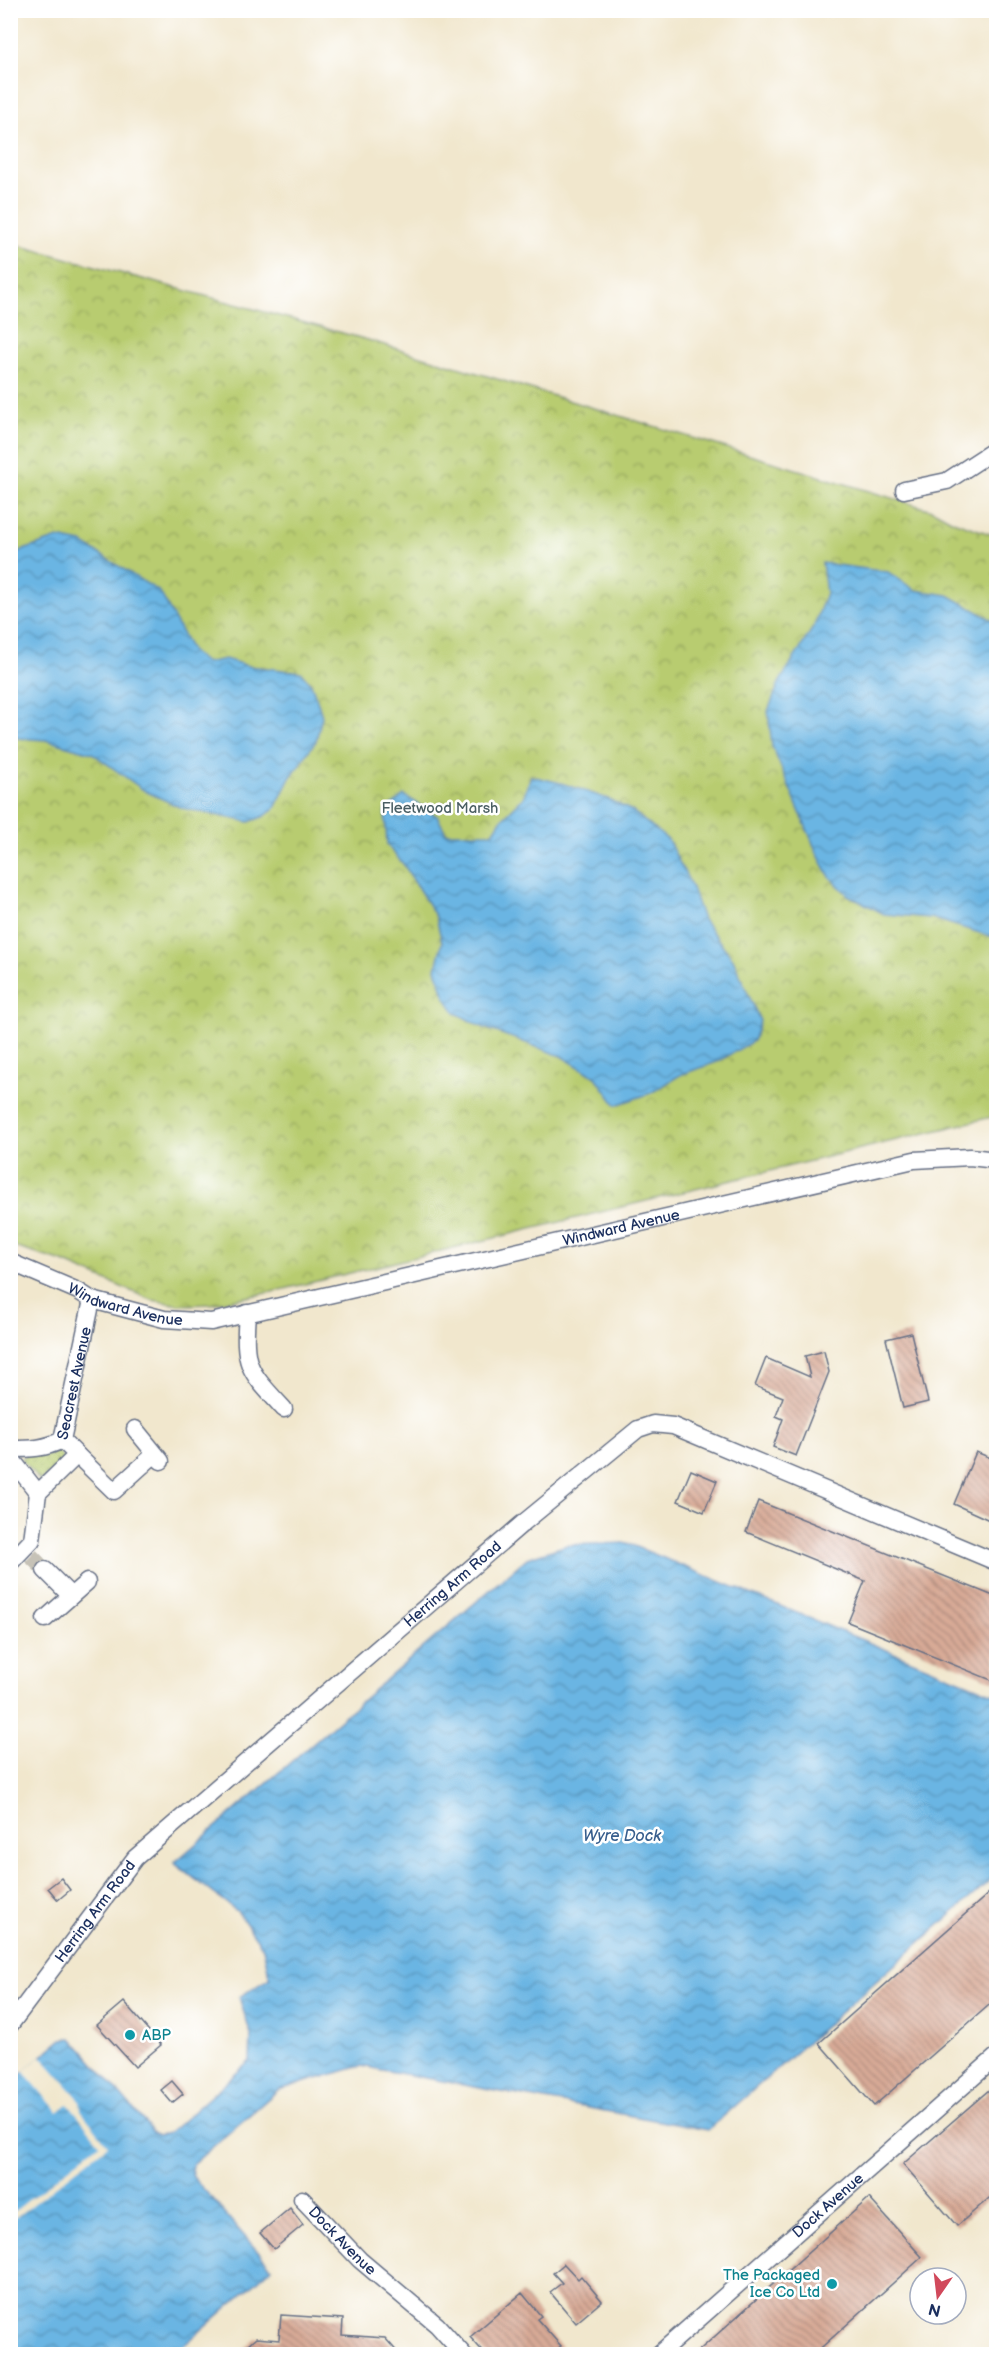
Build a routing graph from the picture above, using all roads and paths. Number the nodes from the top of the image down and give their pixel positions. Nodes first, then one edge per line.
1 (996, 449) edge
2 (904, 490) dead end
3 (996, 1160) edge
4 (10, 1262) edge
5 (92, 1300) junction
6 (247, 1313) junction
7 (284, 1409) dead end
8 (135, 1429) dead end
9 (62, 1440) junction
10 (10, 1449) edge
11 (77, 1455) junction
12 (10, 1457) edge
13 (38, 1492) junction
14 (996, 1562) edge
15 (10, 1563) edge
16 (45, 1570) tunnel mouth
17 (87, 1582) dead end
18 (71, 1596) junction
19 (45, 1619) dead end
20 (10, 2025) edge
21 (996, 2057) edge
22 (302, 2199) dead end
23 (463, 2355) edge
24 (659, 2355) edge

1 - 2 street
3 - 6 street, Windward Avenue
4 - 5 street, Windward Avenue
5 - 6 street, Windward Avenue
5 - 9 street, Seacrest Avenue
6 - 7 street
8 - 11 street
9 - 10 street
9 - 11 street, Seacrest Avenue
11 - 13 street, Seacrest Avenue
12 - 13 street
13 - 15 street
14 - 20 street, Herring Arm Road
16 - 18 street
17 - 18 street
18 - 19 street
21 - 24 street, Dock Avenue
22 - 23 street, Dock Avenue

